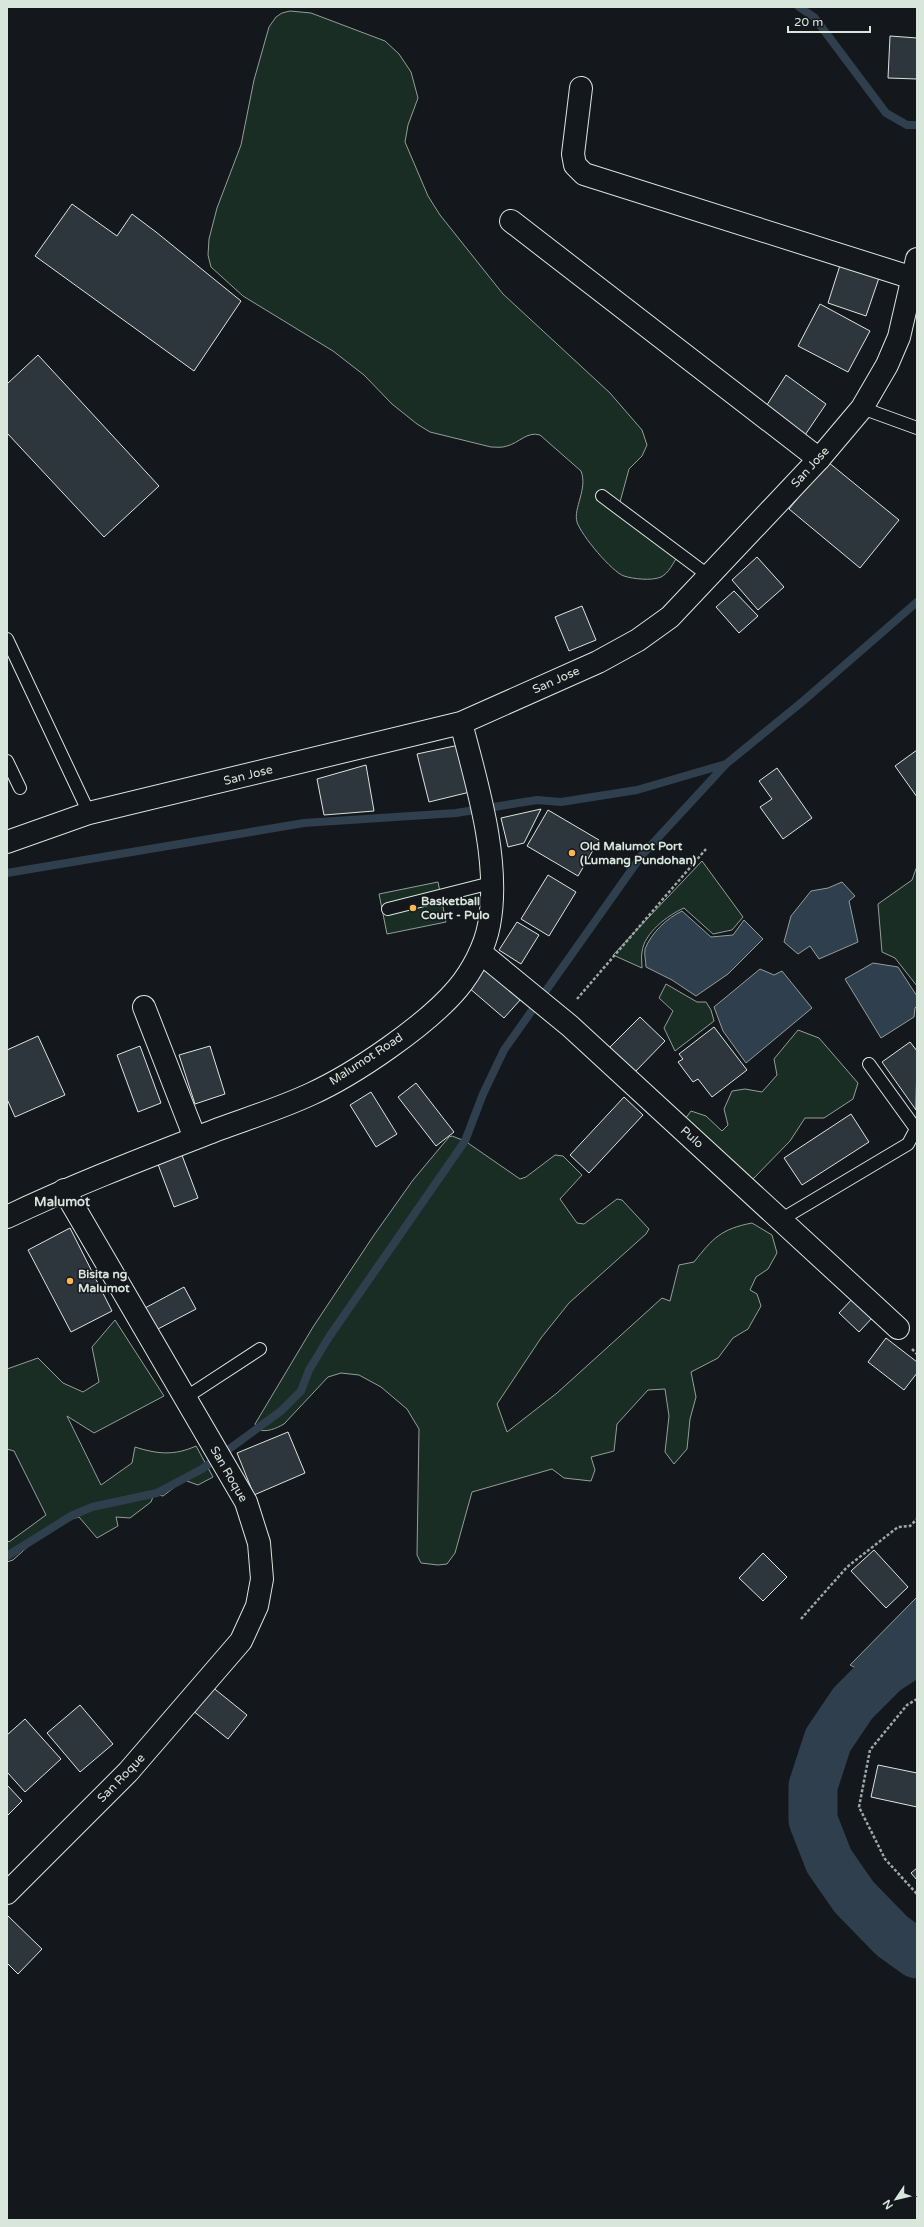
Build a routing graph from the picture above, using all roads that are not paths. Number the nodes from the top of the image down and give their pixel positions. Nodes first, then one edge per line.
1 (581, 88) dead end
2 (511, 221) dead end
3 (915, 269) edge
4 (862, 408) junction
5 (917, 428) edge
6 (819, 459) junction
7 (602, 496) dead end
8 (709, 576) junction
9 (7, 639) edge
10 (461, 723) junction
11 (7, 761) edge
12 (20, 788) dead end
13 (89, 813) junction
14 (7, 842) edge
15 (491, 883) junction
16 (388, 909) dead end
17 (481, 953) junction
18 (144, 1007) dead end
19 (868, 1064) dead end
20 (195, 1138) junction
21 (64, 1190) junction
22 (7, 1217) edge
23 (782, 1219) junction
24 (898, 1328) dead end
25 (260, 1349) dead end
26 (185, 1398) junction
27 (7, 1893) edge

1 - 3 street
2 - 6 street
3 - 4 street, San Jose
4 - 5 lane
4 - 6 street, San Jose
6 - 8 street, San Jose
7 - 8 lane
8 - 10 street, San Jose
9 - 13 lane
10 - 13 street, San Jose
10 - 15 street, Malumot Road
11 - 12 lane
13 - 14 street, San Jose
15 - 16 lane
15 - 17 street, Malumot Road
17 - 20 street, Malumot Road
17 - 23 street, Pulo
18 - 20 street
19 - 23 lane
20 - 21 street, Malumot Road
21 - 22 street, Malumot Road
21 - 26 street, San Roque
23 - 24 street, Pulo
25 - 26 lane
26 - 27 street, San Roque

